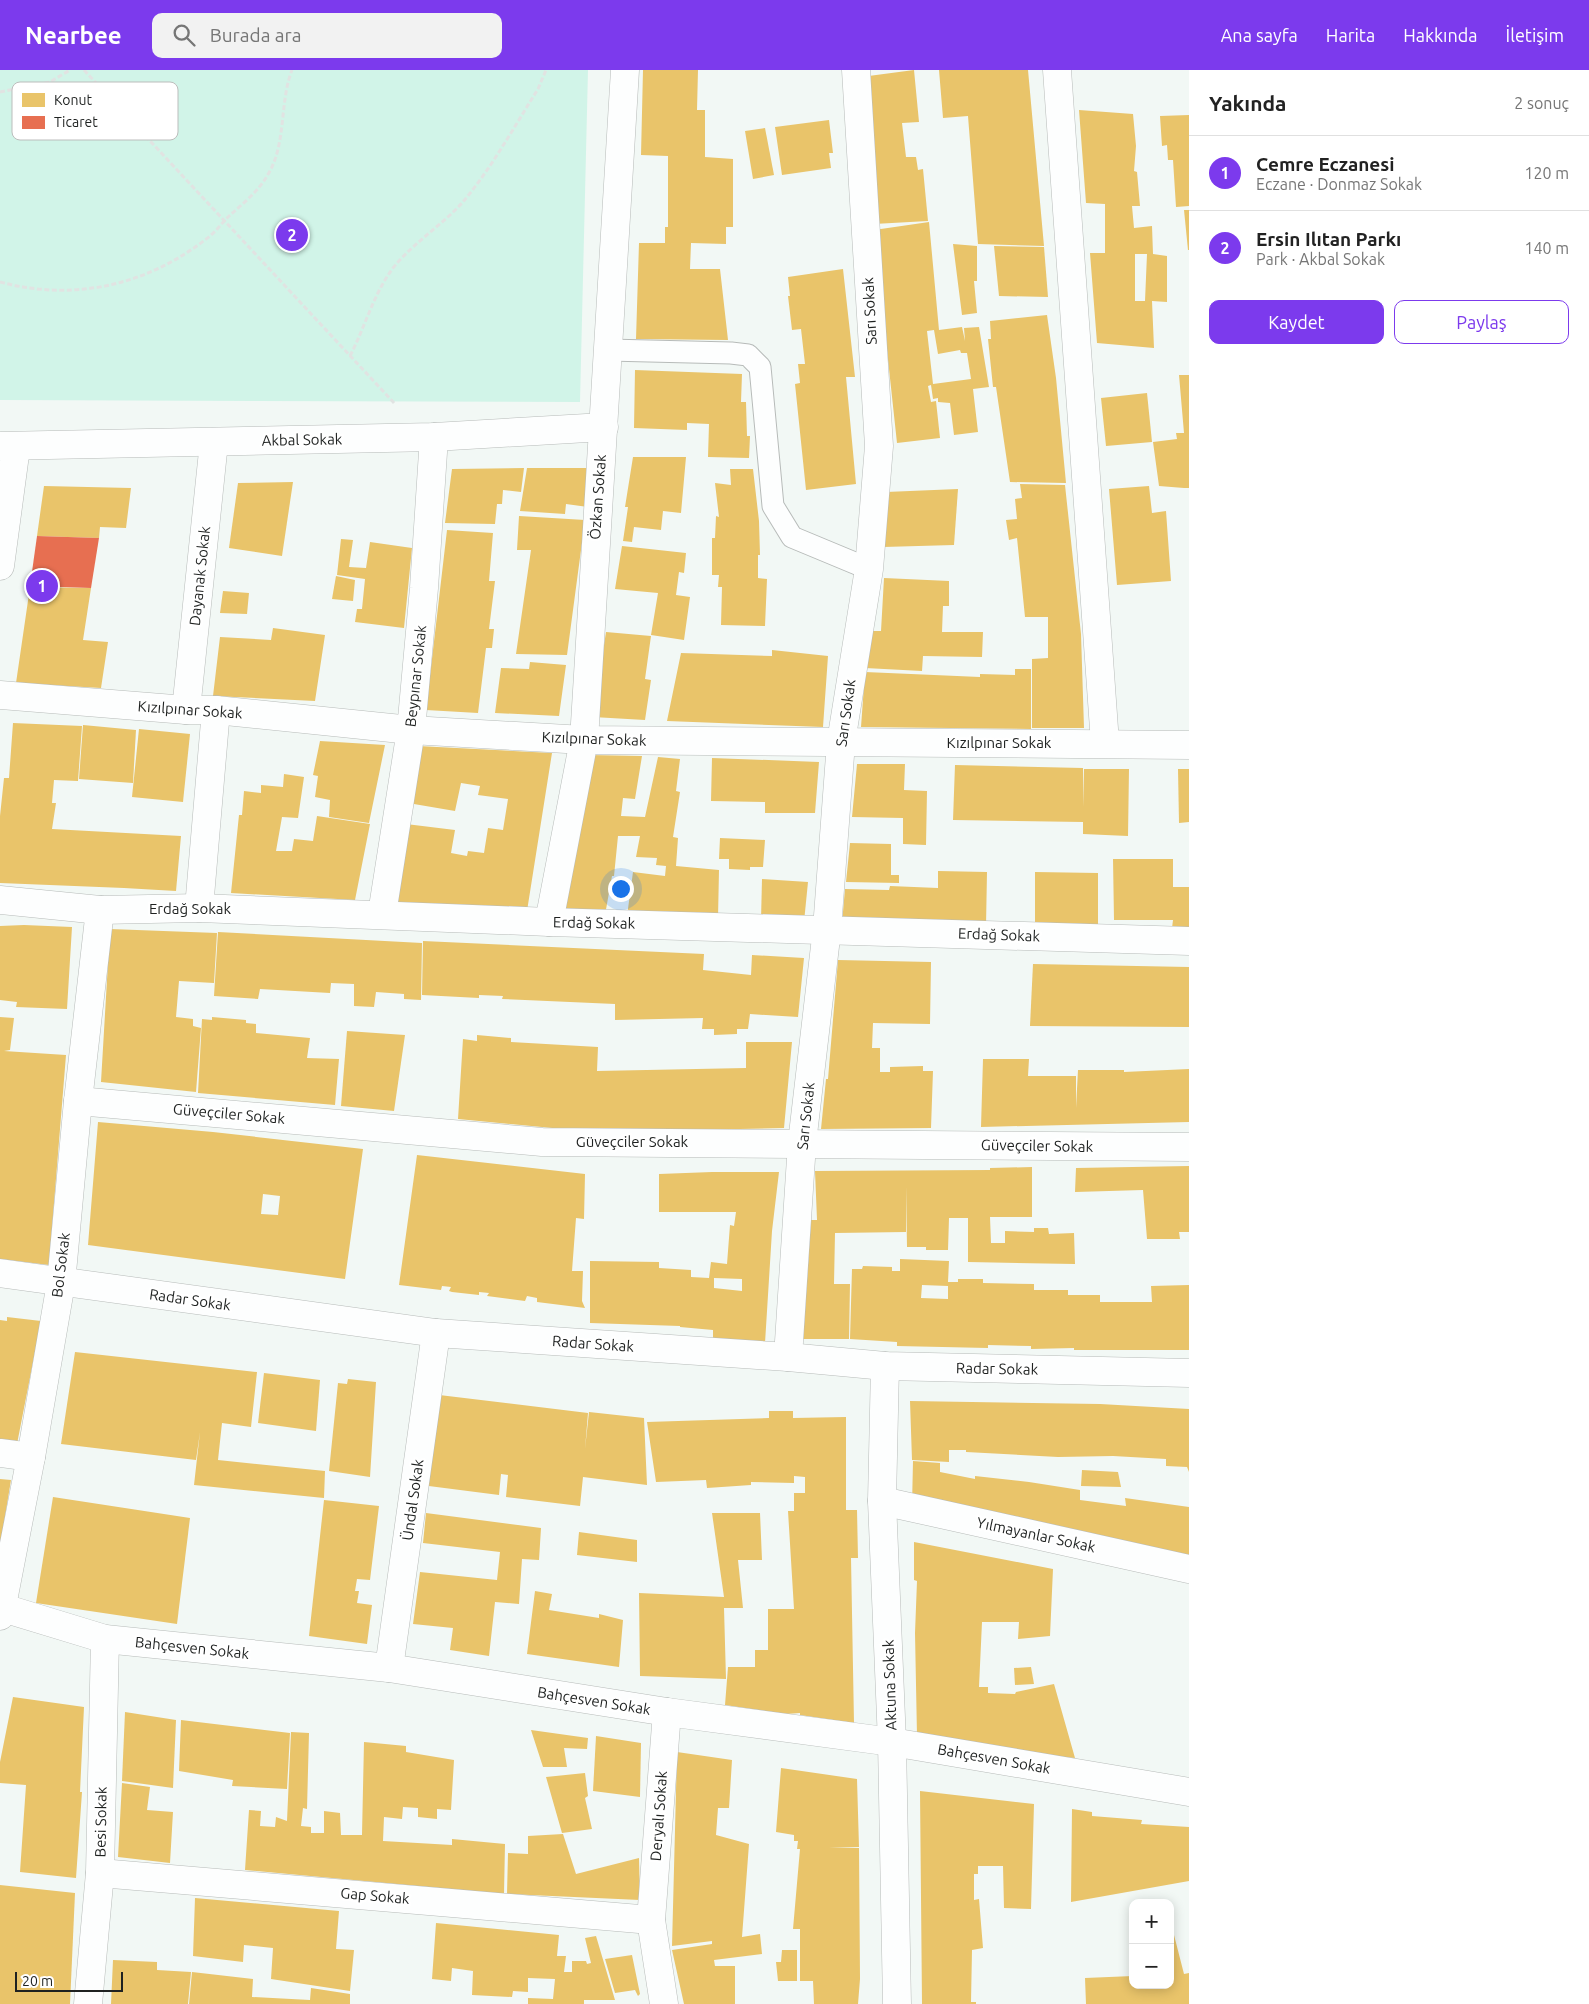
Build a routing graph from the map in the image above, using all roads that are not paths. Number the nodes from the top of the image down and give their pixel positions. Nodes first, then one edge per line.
1 (625, 70) edge
2 (856, 70) edge
3 (1057, 70) edge
4 (608, 350) junction
5 (604, 427) junction
6 (434, 437) junction
7 (214, 442) junction
8 (8, 446) edge
9 (0, 566) edge
10 (869, 569) junction
11 (0, 695) edge
12 (186, 710) junction
13 (216, 710) junction
14 (411, 730) junction
15 (584, 740) junction
16 (841, 742) junction
17 (1105, 743) junction
18 (1189, 745) edge
19 (0, 900) edge
20 (198, 908) junction
21 (100, 910) junction
22 (382, 914) junction
23 (549, 922) junction
24 (827, 929) junction
25 (1189, 941) edge
26 (78, 1101) junction
27 (802, 1143) junction
28 (1189, 1147) edge
29 (0, 1273) edge
30 (60, 1283) junction
31 (436, 1333) junction
32 (788, 1357) junction
33 (885, 1366) junction
34 (1189, 1373) edge
35 (0, 1453) edge
36 (31, 1457) junction
37 (882, 1501) junction
38 (1189, 1569) edge
39 (1, 1610) edge
40 (105, 1639) junction
41 (389, 1668) junction
42 (667, 1712) junction
43 (892, 1742) junction
44 (1189, 1792) edge
45 (100, 1873) junction
46 (651, 1920) junction
47 (88, 2004) edge
48 (664, 2004) edge
49 (897, 2004) edge

1 - 4 street, Özkan Sokak
2 - 10 street, Sarı Sokak
3 - 17 street
4 - 5 street, Özkan Sokak
4 - 10 lane
5 - 6 street, Akbal Sokak
5 - 15 street, Özkan Sokak
6 - 7 street, Akbal Sokak
6 - 14 street, Beypınar Sokak
7 - 8 street, Akbal Sokak
7 - 12 street, Dayanak Sokak
8 - 9 street
10 - 16 street, Sarı Sokak
11 - 12 street, Kızılpınar Sokak
12 - 13 street, Kızılpınar Sokak
13 - 14 street, Kızılpınar Sokak
13 - 20 street
14 - 15 street, Kızılpınar Sokak
14 - 22 street, Beypınar Sokak
15 - 16 street, Kızılpınar Sokak
15 - 23 street, Özkan Sokak
16 - 17 street, Kızılpınar Sokak
16 - 24 street, Sarı Sokak
17 - 18 street, Kızılpınar Sokak
19 - 21 street, Erdağ Sokak
20 - 21 street, Erdağ Sokak
20 - 22 street, Erdağ Sokak
21 - 26 street, Bol Sokak
22 - 23 street, Erdağ Sokak
23 - 24 street, Erdağ Sokak
24 - 25 street, Erdağ Sokak
24 - 27 street, Sarı Sokak
26 - 27 street, Güveçciler Sokak
26 - 30 street, Bol Sokak
27 - 28 street, Güveçciler Sokak
27 - 32 street, Sarı Sokak
29 - 30 street, Radar Sokak
30 - 31 street, Radar Sokak
30 - 36 street, Bol Sokak
31 - 32 street, Radar Sokak
31 - 41 street, Ündal Sokak
32 - 33 street, Radar Sokak
33 - 34 street, Radar Sokak
33 - 37 street, Aktuna Sokak
35 - 36 street
36 - 39 street, Bol Sokak
37 - 38 street, Yılmayanlar Sokak
37 - 43 street, Aktuna Sokak
39 - 40 street, Bahçesven Sokak
40 - 41 street, Bahçesven Sokak
40 - 45 street, Besi Sokak
41 - 42 street, Bahçesven Sokak
42 - 43 street, Bahçesven Sokak
42 - 46 street, Deryalı Sokak
43 - 44 street, Bahçesven Sokak
43 - 49 street, Aktuna Sokak
45 - 46 street, Gap Sokak
45 - 47 street, Besi Sokak
46 - 48 street, Deryalı Sokak

